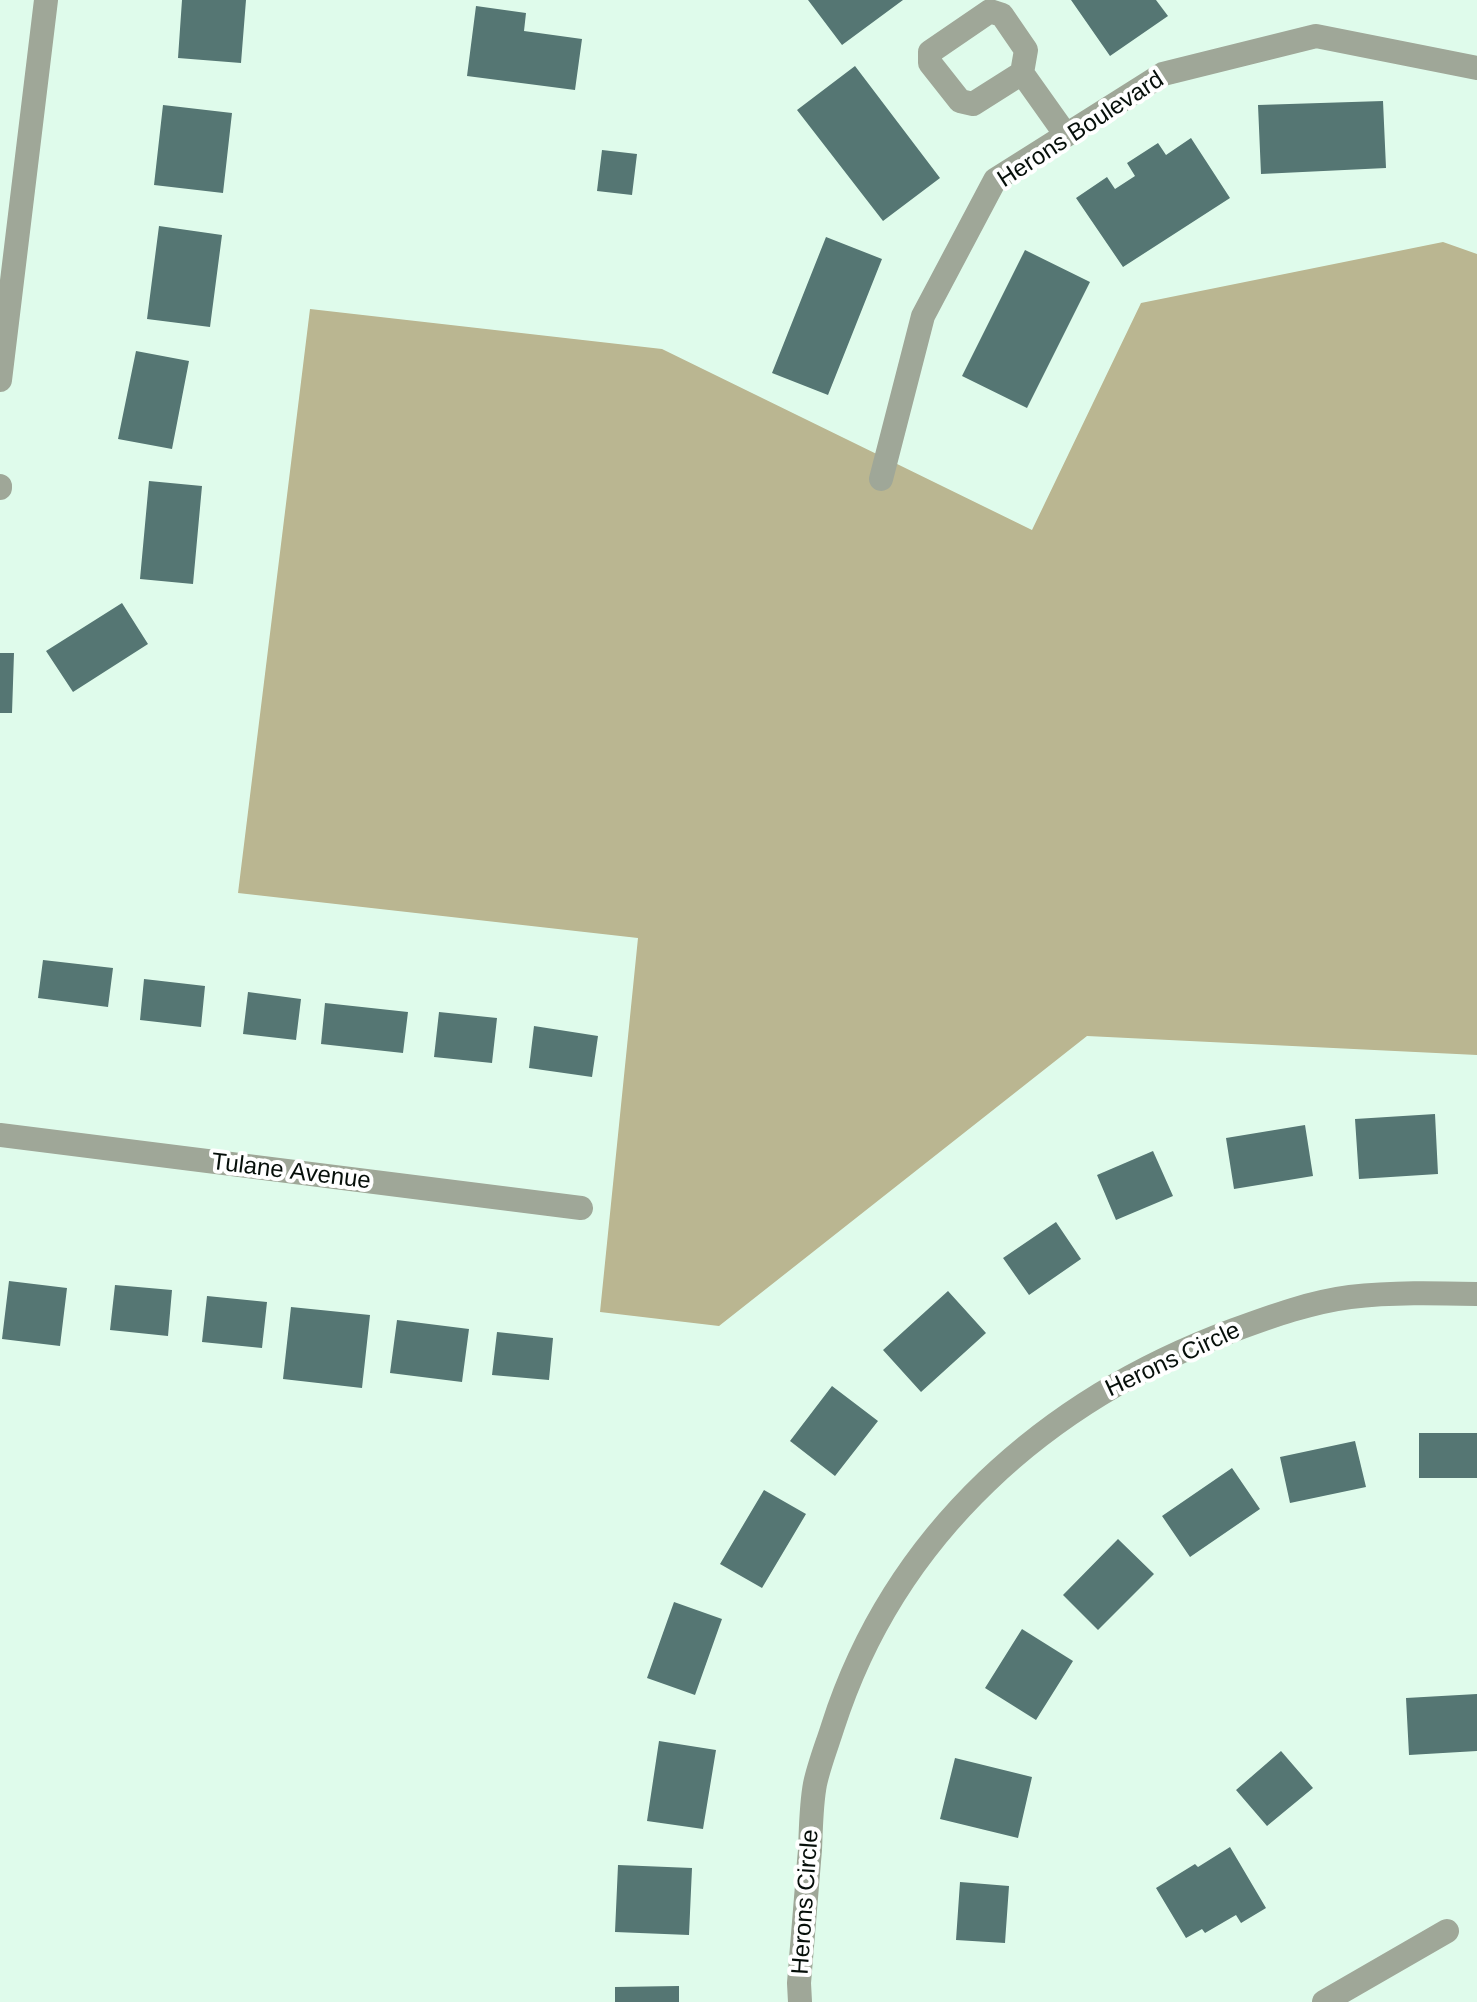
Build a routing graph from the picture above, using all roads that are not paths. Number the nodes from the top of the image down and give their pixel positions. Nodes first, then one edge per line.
1 (46, 0) edge
2 (1477, 68) edge
3 (1022, 73) dead end
4 (1066, 135) junction
5 (0, 380) edge
6 (881, 479) dead end
7 (0, 1135) edge
8 (581, 1208) dead end
9 (1477, 1294) edge
10 (1447, 1931) dead end
11 (800, 2002) edge
12 (1324, 2002) edge

1 - 5 street
2 - 4 street, Herons Boulevard
3 - 4 street
4 - 6 street, Herons Boulevard
7 - 8 street, Tulane Avenue
9 - 11 street, Herons Circle
10 - 12 street

